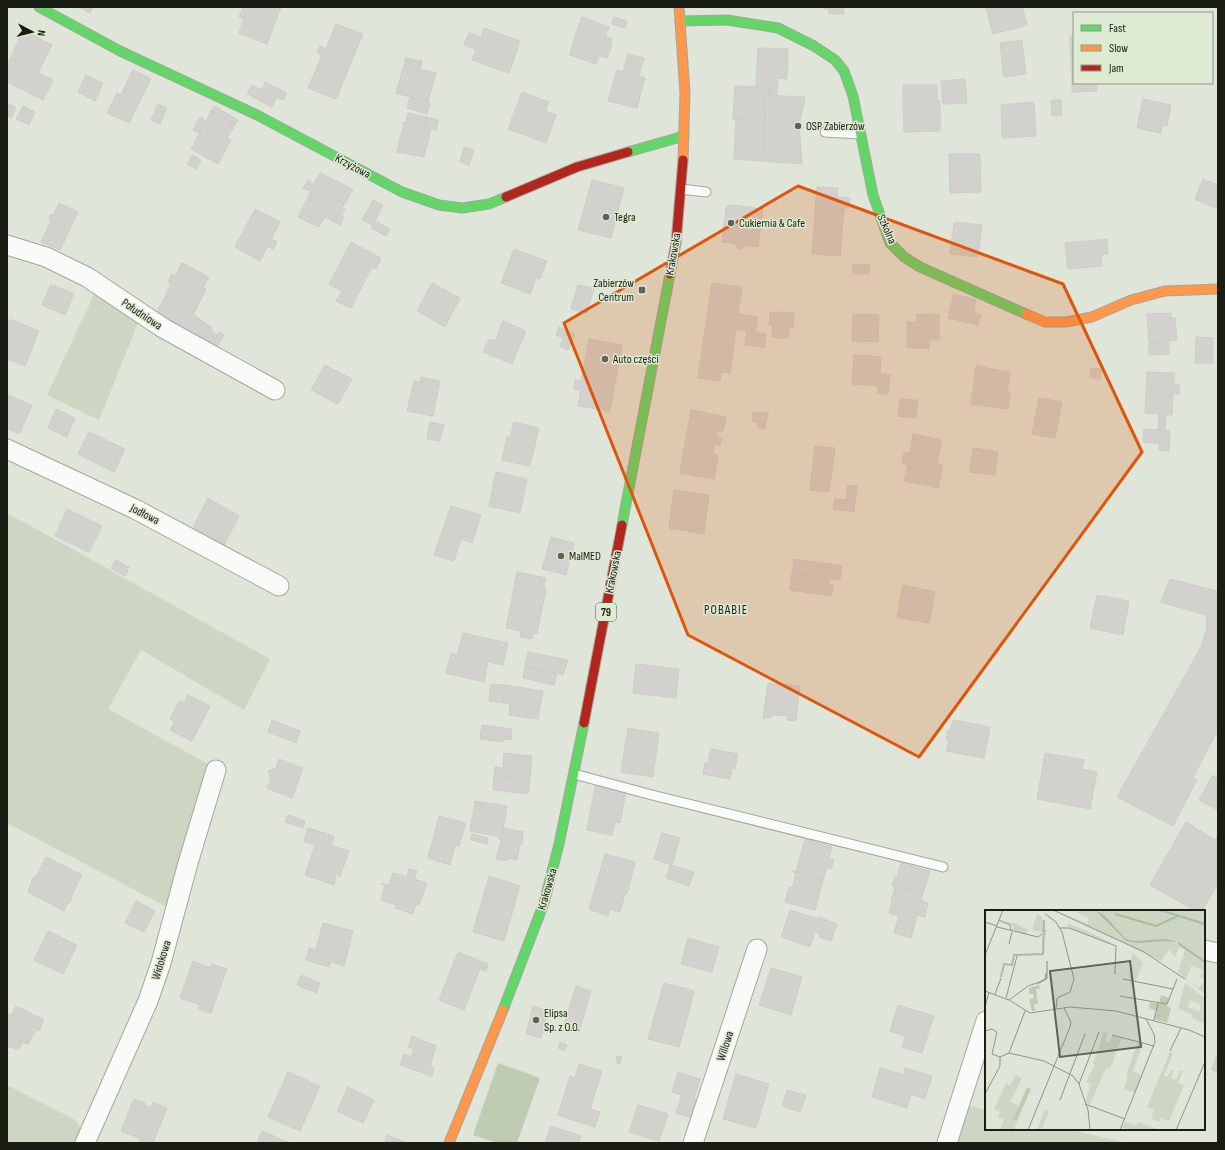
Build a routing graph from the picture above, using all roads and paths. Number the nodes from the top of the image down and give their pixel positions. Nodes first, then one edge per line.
1 (39, 7) edge
2 (679, 7) edge
3 (680, 21) junction
4 (825, 132) dead end
5 (860, 134) junction
6 (684, 136) junction
7 (681, 189) junction
8 (706, 192) dead end
9 (7, 245) edge
10 (1218, 289) edge
11 (275, 390) dead end
12 (7, 449) edge
13 (279, 586) dead end
14 (216, 770) dead end
15 (574, 774) junction
16 (943, 867) dead end
17 (757, 948) dead end
18 (1205, 950) edge
19 (1218, 953) edge
20 (985, 1024) edge
21 (85, 1143) edge
22 (449, 1143) edge
23 (693, 1143) edge
24 (947, 1143) edge

1 - 6 street, Krzyżowa
2 - 3 street, Krakowska / 79
3 - 5 street, Szkolna
3 - 6 street, Krakowska / 79
4 - 5 lane
5 - 10 street, Szkolna
6 - 7 street, Krakowska / 79
7 - 8 lane
7 - 15 street, Krakowska / 79
9 - 11 street, Południowa
12 - 13 street, Jodłowa
14 - 21 street, Widokowa
15 - 16 lane
15 - 22 street, Krakowska / 79
17 - 23 street, Willowa
18 - 19 street
20 - 24 street

